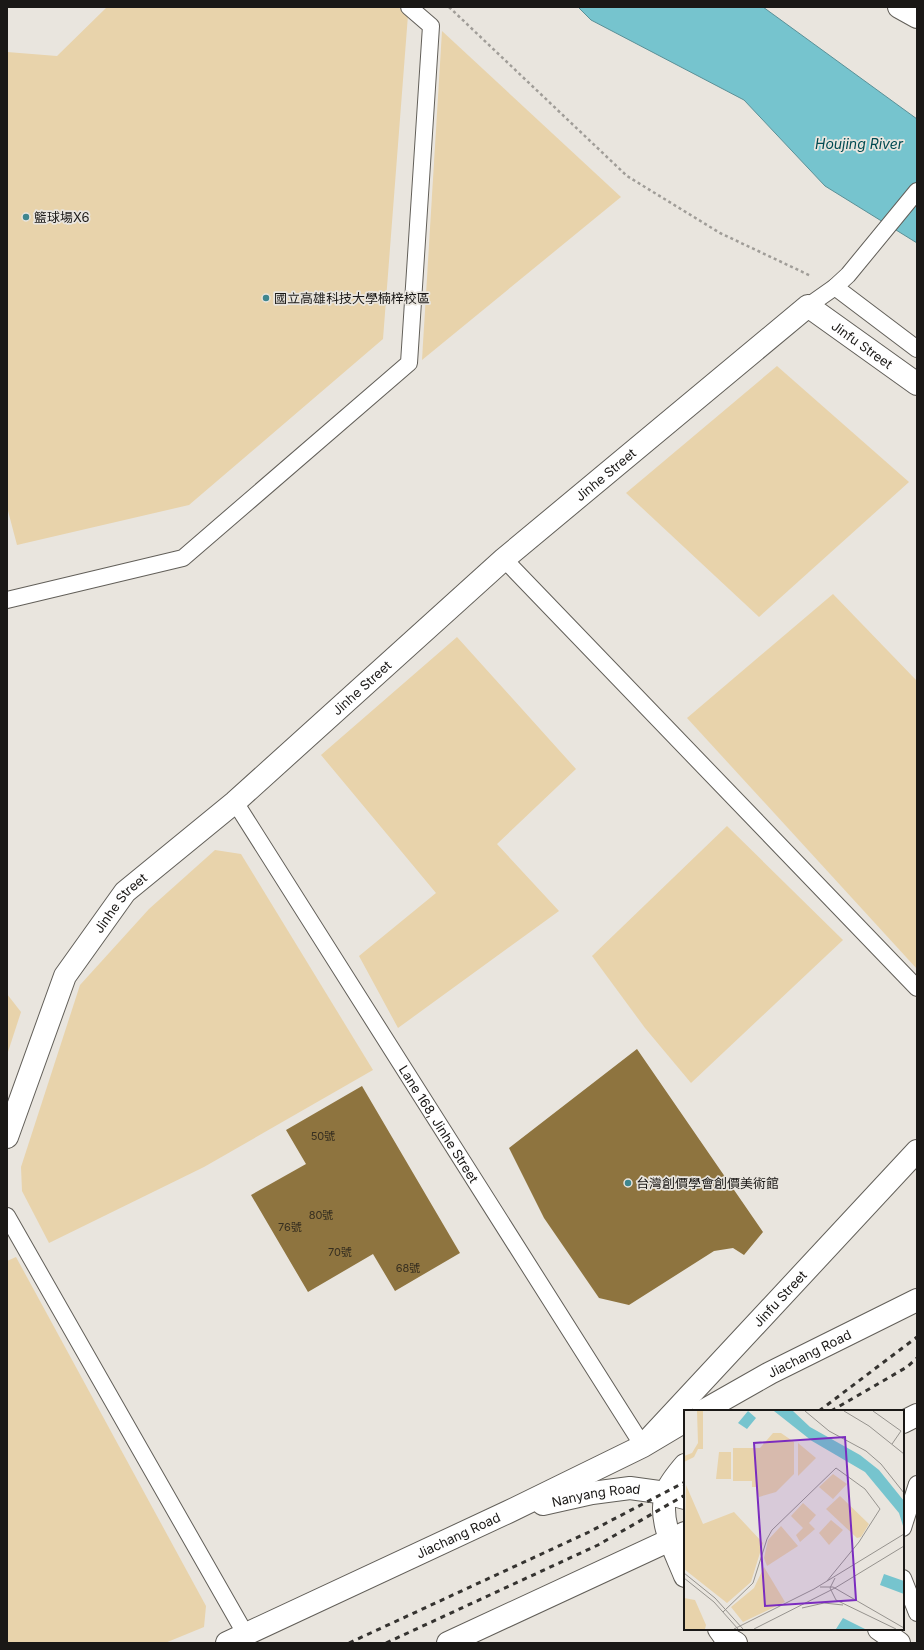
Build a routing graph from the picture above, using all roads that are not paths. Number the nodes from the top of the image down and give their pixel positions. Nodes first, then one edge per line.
1 (409, 7) edge
2 (899, 7) edge
3 (917, 17) edge
4 (917, 191) edge
5 (835, 287) junction
6 (808, 306) junction
7 (917, 349) edge
8 (917, 384) edge
9 (504, 559) junction
10 (7, 600) edge
11 (235, 802) junction
12 (917, 988) edge
13 (7, 1137) edge
14 (917, 1151) edge
15 (7, 1216) edge
16 (917, 1300) edge
17 (770, 1373) junction
18 (705, 1410) edge
19 (734, 1410) edge
20 (917, 1415) edge
21 (904, 1422) edge
22 (684, 1423) edge
23 (643, 1446) junction
24 (684, 1468) edge
25 (917, 1484) edge
26 (676, 1496) edge
27 (508, 1512) junction
28 (904, 1525) edge
29 (678, 1537) edge
30 (684, 1570) edge
31 (904, 1580) edge
32 (917, 1613) edge
33 (720, 1630) edge
34 (880, 1630) edge
35 (236, 1639) edge
36 (448, 1643) edge
37 (736, 1643) edge
38 (899, 1643) edge

1 - 10 lane
2 - 3 street
4 - 5 lane
5 - 6 lane
5 - 7 lane
6 - 8 street, Jinfu Street
6 - 9 street, Jinhe Street
9 - 11 street, Jinhe Street
9 - 12 lane
11 - 13 street, Jinhe Street
11 - 23 lane, Lane 168, Jinhe Street
14 - 23 street, Jinfu Street
15 - 35 lane
16 - 17 street, Jiachang Road
17 - 18 street, Jiachang Road
17 - 19 street
20 - 21 street
22 - 23 street, Jiachang Road
23 - 27 street, Jiachang Road
24 - 26 street
25 - 28 lane
26 - 27 street, Nanyang Road
26 - 29 street
27 - 35 street, Jiachang Road
29 - 30 street
29 - 36 street
31 - 32 lane
33 - 37 street
34 - 38 street

